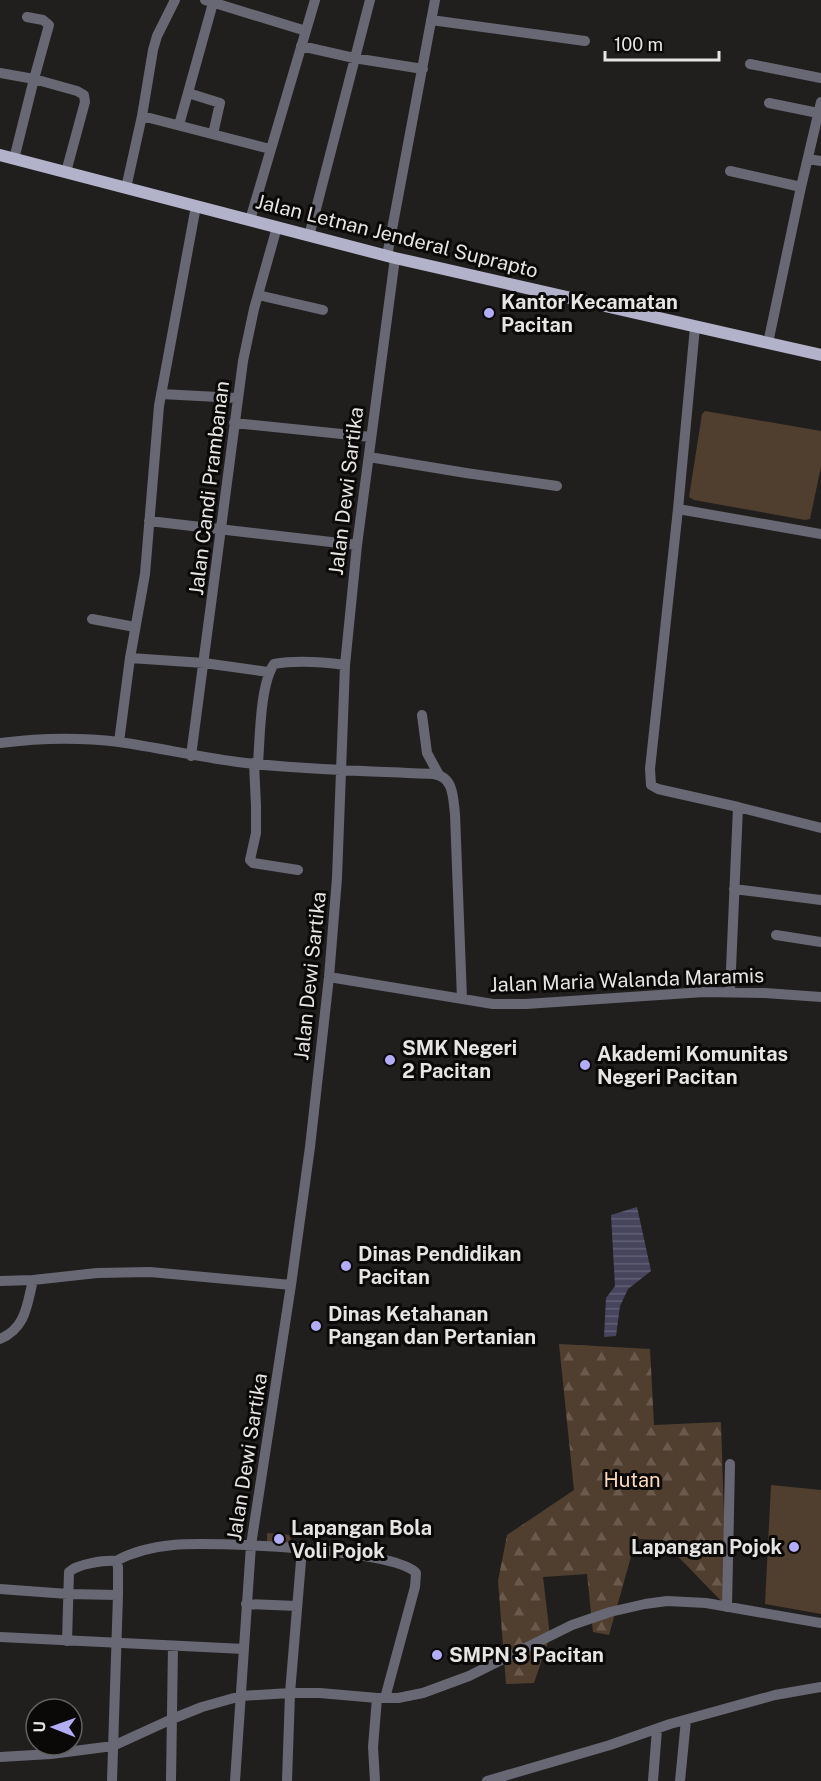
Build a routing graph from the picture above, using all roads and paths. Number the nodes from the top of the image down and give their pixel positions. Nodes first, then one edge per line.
1 (174, 0) edge
2 (315, 0) edge
3 (370, 0) edge
4 (432, 0) edge
5 (209, 1) edge
6 (27, 17) dead end
7 (431, 20) junction
8 (306, 31) junction
9 (585, 41) dead end
10 (301, 46) junction
11 (354, 58) junction
12 (750, 64) dead end
13 (423, 69) junction
14 (0, 74) edge
15 (821, 78) edge
16 (34, 79) junction
17 (188, 93) junction
18 (769, 103) dead end
19 (819, 108) edge
20 (142, 116) junction
21 (179, 125) junction
22 (213, 134) junction
23 (270, 149) junction
24 (0, 155) edge
25 (14, 159) junction
26 (808, 159) junction
27 (821, 161) edge
28 (730, 171) dead end
29 (66, 172) junction
30 (801, 187) junction
31 (126, 188) junction
32 (196, 206) junction
33 (252, 214) junction
34 (277, 227) junction
35 (309, 236) junction
36 (391, 257) junction
37 (258, 295) junction
38 (323, 310) dead end
39 (694, 327) junction
40 (768, 343) junction
41 (821, 355) edge
42 (161, 394) junction
43 (237, 398) junction
44 (234, 423) junction
45 (371, 437) junction
46 (369, 457) junction
47 (557, 486) dead end
48 (678, 509) junction
49 (150, 521) junction
50 (221, 530) junction
51 (821, 534) edge
52 (357, 545) junction
53 (92, 619) dead end
54 (135, 627) junction
55 (130, 658) junction
56 (204, 663) junction
57 (345, 665) junction
58 (268, 672) junction
59 (422, 715) dead end
60 (118, 742) junction
61 (0, 743) edge
62 (191, 756) junction
63 (256, 764) junction
64 (342, 769) junction
65 (440, 775) junction
66 (738, 807) junction
67 (821, 828) edge
68 (297, 870) dead end
69 (734, 889) junction
70 (821, 900) edge
71 (776, 935) dead end
72 (821, 942) edge
73 (329, 977) junction
74 (729, 992) junction
75 (821, 997) edge
76 (462, 999) junction
77 (33, 1280) junction
78 (0, 1281) edge
79 (291, 1285) junction
80 (0, 1340) edge
81 (730, 1464) dead end
82 (251, 1545) junction
83 (302, 1549) junction
84 (116, 1561) junction
85 (0, 1589) edge
86 (68, 1594) junction
87 (118, 1595) junction
88 (246, 1604) junction
89 (297, 1606) junction
90 (727, 1607) junction
91 (821, 1623) edge
92 (0, 1637) edge
93 (67, 1641) junction
94 (116, 1644) junction
95 (173, 1646) junction
96 (244, 1649) junction
97 (821, 1687) edge
98 (290, 1693) junction
99 (241, 1696) junction
100 (381, 1698) junction
101 (172, 1719) junction
102 (686, 1720) junction
103 (657, 1729) junction
104 (113, 1746) junction
105 (0, 1757) edge
106 (112, 1781) edge
107 (171, 1781) edge
108 (234, 1781) edge
109 (287, 1781) edge
110 (375, 1781) edge
111 (487, 1781) edge
112 (653, 1781) edge
113 (680, 1781) edge

1 - 20 street
2 - 8 street
3 - 11 street
4 - 7 street, Jalan Dewi Sartika
5 - 8 street
5 - 17 street
6 - 16 street
7 - 9 street
7 - 13 street, Jalan Dewi Sartika
8 - 10 street
10 - 11 street
10 - 23 street
11 - 13 street
11 - 35 street
12 - 15 street
13 - 36 street, Jalan Dewi Sartika
14 - 16 street
16 - 25 street
16 - 29 street
17 - 21 street
17 - 22 street
18 - 19 street
19 - 26 street
20 - 21 street
20 - 31 street
21 - 22 street
22 - 23 street
23 - 33 street
24 - 25 main road, Jalan Letnan Jenderal Suprapto
25 - 29 main road, Jalan Letnan Jenderal Suprapto
26 - 27 street
26 - 30 street
28 - 30 street
29 - 31 main road, Jalan Letnan Jenderal Suprapto
30 - 40 street
31 - 32 main road, Jalan Letnan Jenderal Suprapto
32 - 33 main road, Jalan Letnan Jenderal Suprapto
32 - 42 street
33 - 34 main road, Jalan Letnan Jenderal Suprapto
34 - 35 main road, Jalan Letnan Jenderal Suprapto
34 - 37 street, Jalan Candi Prambanan
35 - 36 main road, Jalan Letnan Jenderal Suprapto
36 - 39 main road, Jalan Letnan Jenderal Suprapto
36 - 45 street, Jalan Dewi Sartika
37 - 38 street
37 - 43 street, Jalan Candi Prambanan
39 - 40 main road, Jalan Letnan Jenderal Suprapto
39 - 48 street
40 - 41 main road, Jalan Letnan Jenderal Suprapto
42 - 43 street
42 - 49 street
43 - 44 street, Jalan Candi Prambanan
44 - 45 street
44 - 50 street, Jalan Candi Prambanan
45 - 46 street, Jalan Dewi Sartika
46 - 47 street
46 - 52 street, Jalan Dewi Sartika
48 - 51 street
48 - 66 street
49 - 50 street
49 - 54 street
50 - 52 street
50 - 56 street, Jalan Candi Prambanan
52 - 57 street, Jalan Dewi Sartika
53 - 54 street
54 - 55 street
55 - 56 street
55 - 60 street
56 - 58 street
56 - 62 street, Jalan Candi Prambanan
57 - 58 street
57 - 64 street, Jalan Dewi Sartika
58 - 63 street
59 - 65 street
60 - 61 street
60 - 62 street
62 - 63 street
63 - 64 street
63 - 68 street
64 - 65 street
64 - 73 street, Jalan Dewi Sartika
65 - 76 street
66 - 67 street
66 - 69 street
69 - 70 street
69 - 74 street
71 - 72 street
73 - 76 street, Jalan Maria Walanda Maramis
73 - 79 street, Jalan Dewi Sartika
74 - 75 street, Jalan Maria Walanda Maramis
74 - 76 street, Jalan Maria Walanda Maramis
77 - 78 street
77 - 79 street
77 - 80 street
79 - 82 street, Jalan Dewi Sartika
81 - 90 street
82 - 83 street
82 - 84 street
82 - 88 street, Jalan Dewi Sartika
83 - 89 street
83 - 100 street
84 - 86 street
84 - 87 street
85 - 86 street
86 - 87 street
86 - 93 street
87 - 94 street
88 - 89 street
88 - 96 street, Jalan Dewi Sartika
89 - 98 street
90 - 91 street
90 - 100 street
92 - 93 street
93 - 94 street
94 - 95 street
94 - 104 street
95 - 96 street
95 - 101 street
96 - 99 street, Jalan Dewi Sartika
97 - 102 street
98 - 99 street
98 - 100 street
98 - 109 street
99 - 101 street
99 - 108 street, Jalan Dewi Sartika
100 - 110 street
101 - 104 street
101 - 107 street
102 - 103 street
102 - 113 street
103 - 111 street
103 - 112 street
104 - 105 street
104 - 106 street

